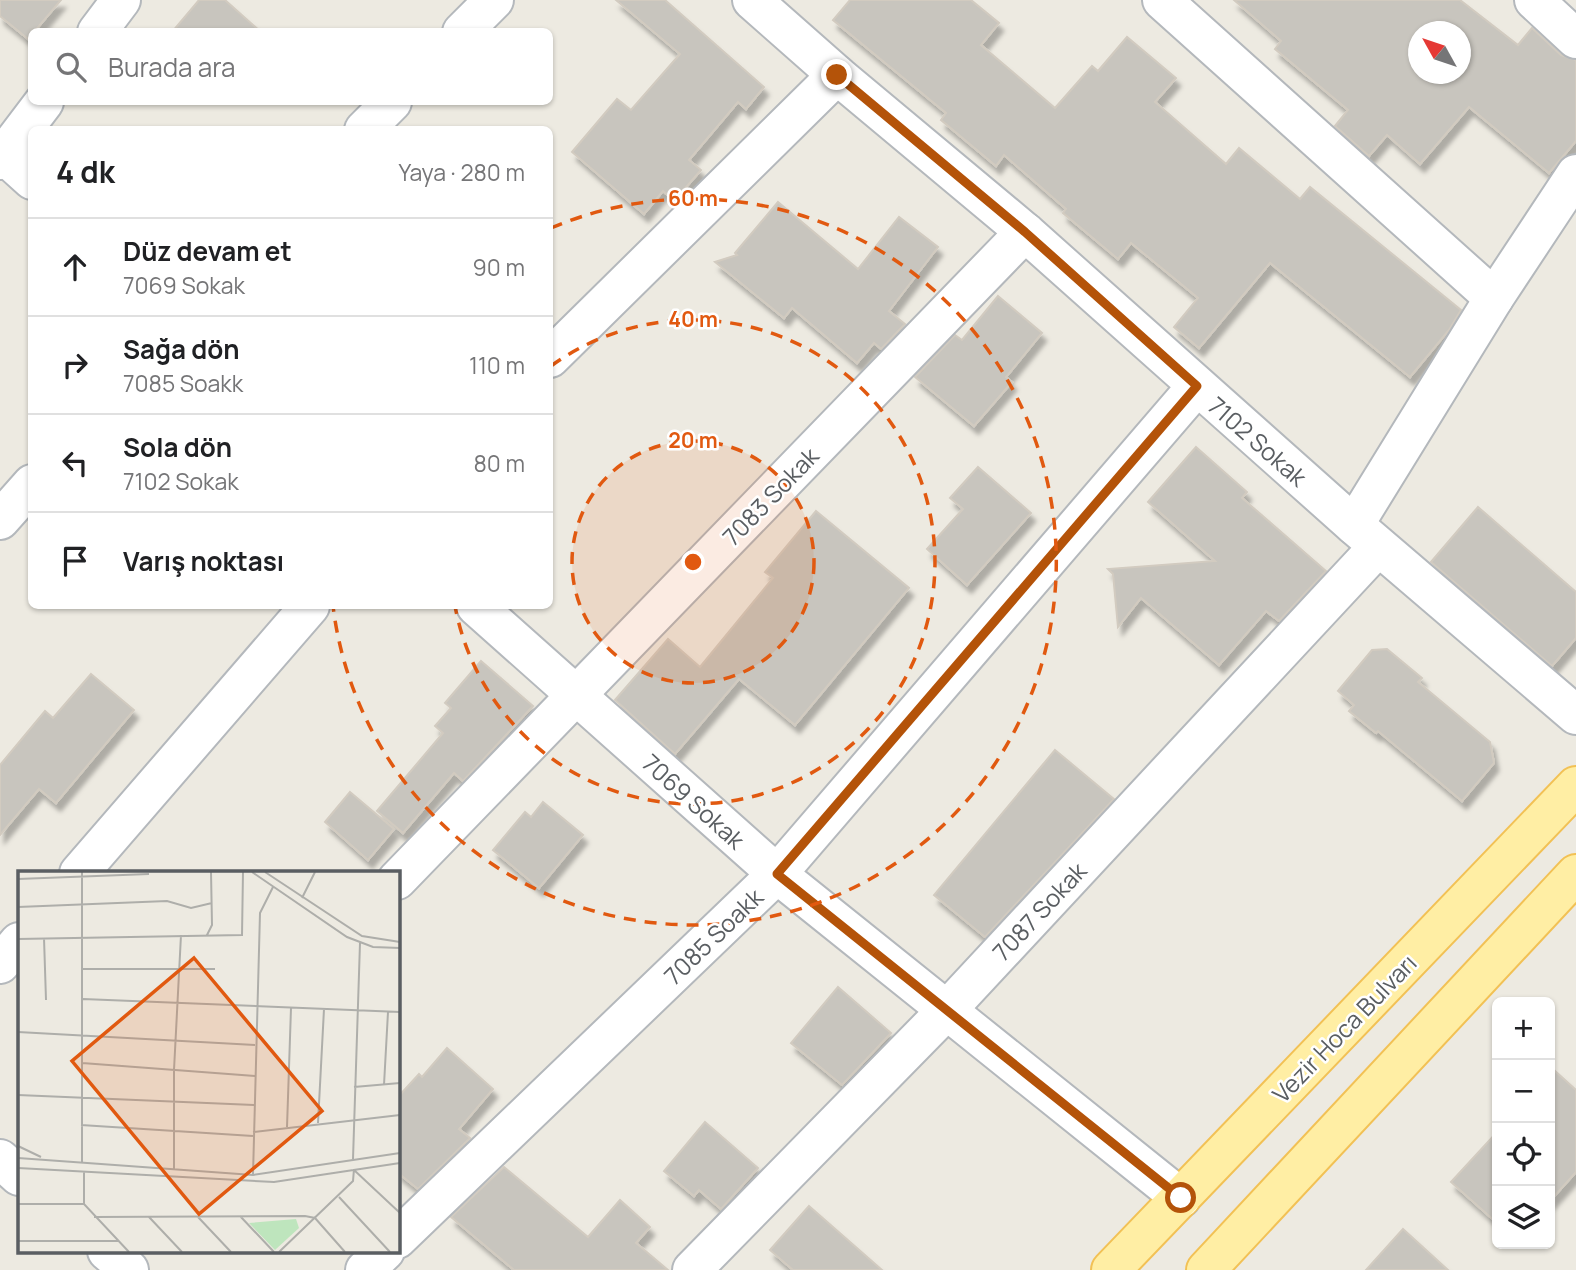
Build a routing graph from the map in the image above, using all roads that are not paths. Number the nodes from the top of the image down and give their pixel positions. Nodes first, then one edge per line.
1 (121, 0) edge
2 (494, 0) edge
3 (751, 0) edge
4 (1162, 0) edge
5 (1534, 0) edge
6 (100, 28) edge
7 (466, 28) edge
8 (1576, 39) edge
9 (837, 75) junction
10 (42, 105) edge
11 (389, 105) edge
12 (30, 126) edge
13 (368, 126) edge
14 (28, 129) edge
15 (9, 161) edge
16 (1576, 174) edge
17 (1025, 232) junction
18 (1494, 298) junction
19 (553, 355) edge
20 (1197, 386) junction
21 (28, 488) edge
22 (0, 520) edge
23 (1366, 536) junction
24 (307, 609) edge
25 (479, 609) edge
26 (577, 696) junction
27 (1576, 715) edge
28 (1576, 786) edge
29 (81, 871) edge
30 (777, 874) junction
31 (1576, 874) edge
32 (399, 878) edge
33 (18, 943) edge
34 (0, 964) edge
35 (946, 1011) junction
36 (0, 1159) edge
37 (18, 1175) edge
38 (1181, 1198) junction
39 (399, 1237) edge
40 (108, 1252) edge
41 (384, 1252) edge
42 (129, 1270) edge
43 (365, 1270) edge
44 (692, 1270) edge
45 (1111, 1270) edge
46 (1206, 1270) edge

1 - 6 street
2 - 7 street
3 - 9 street, 7102 Sokak
4 - 18 street
5 - 8 street
9 - 17 street, 7102 Sokak
9 - 19 street
10 - 12 street
11 - 13 street
14 - 15 street
16 - 18 street, 7087 Sokak
17 - 20 street, 7102 Sokak
17 - 26 street, 7083 Sokak
18 - 23 street, 7087 Sokak
20 - 23 street, 7102 Sokak
20 - 30 street, 7085 Soakk
21 - 22 street
23 - 27 street, 7102 Sokak
23 - 35 street, 7087 Sokak
24 - 29 street
25 - 26 street, 7069 Sokak
26 - 30 street, 7069 Sokak
26 - 32 street, 7083 Sokak
28 - 38 main road, Vezir Hoca Bulvarı
30 - 35 street, 7069 Sokak
30 - 39 street, 7085 Soakk
31 - 46 main road
33 - 34 street
35 - 38 street, 7069 Sokak
35 - 44 street, 7087 Sokak
36 - 37 street
38 - 45 main road, Vezir Hoca Bulvarı
40 - 42 street
41 - 43 street

